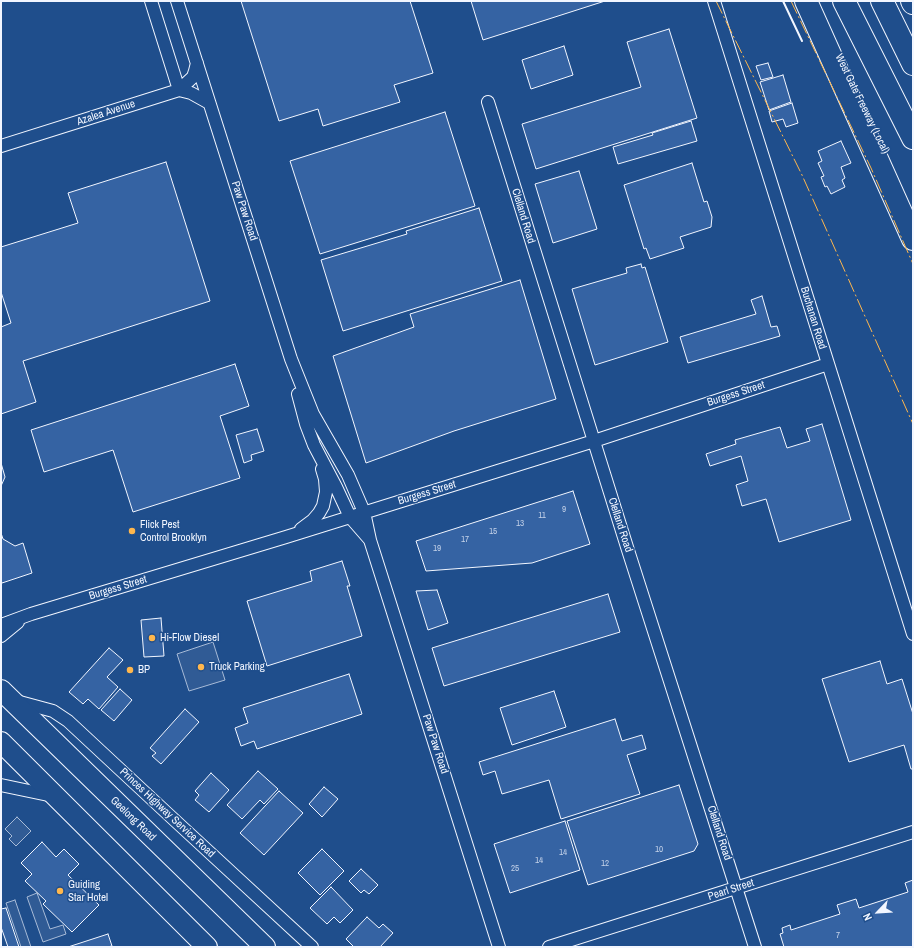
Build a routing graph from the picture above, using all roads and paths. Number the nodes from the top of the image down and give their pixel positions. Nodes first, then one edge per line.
1 (151, 1) edge
2 (177, 1) edge
3 (714, 1) edge
4 (806, 1) edge
5 (811, 1) edge
6 (844, 1) edge
7 (882, 1) edge
8 (197, 63) junction
9 (913, 64) edge
10 (179, 90) junction
11 (488, 102) dead end
12 (209, 103) junction
13 (913, 138) edge
14 (1, 146) edge
15 (913, 208) edge
16 (913, 239) edge
17 (290, 359) junction
18 (828, 364) junction
19 (594, 441) junction
20 (314, 445) junction
21 (364, 512) junction
22 (350, 517) junction
23 (286, 537) junction
24 (370, 540) junction
25 (26, 616) junction
26 (1, 617) edge
27 (1, 625) edge
28 (913, 634) edge
29 (1, 636) edge
30 (5, 694) edge
31 (1, 742) edge
32 (1, 785) edge
33 (55, 796) junction
34 (913, 832) edge
35 (736, 888) junction
36 (207, 947) edge
37 (265, 947) edge
38 (312, 947) edge
39 (499, 947) edge
40 (548, 947) edge
41 (755, 947) edge

1 - 10 street
2 - 8 street, Paw Paw Road
3 - 18 street, Buchanan Road
4 - 16 highway
5 - 15 highway, West Gate Freeway (Local)
6 - 13 highway
7 - 9 highway
8 - 10 street
8 - 12 street, Paw Paw Road
10 - 12 street
10 - 14 street, Azalea Avenue
11 - 19 street, Clelland Road
12 - 17 street, Paw Paw Road
17 - 20 street, Paw Paw Road
17 - 21 street, Paw Paw Road
18 - 19 street, Burgess Street
18 - 28 street, Buchanan Road
19 - 21 street, Burgess Street
19 - 35 street, Clelland Road
20 - 22 street, Paw Paw Road
20 - 23 street
21 - 22 street, Burgess Street
21 - 24 street, Paw Paw Road
22 - 23 street, Burgess Street
22 - 24 street, Paw Paw Road
23 - 25 street, Burgess Street
24 - 39 street, Paw Paw Road
25 - 26 street
25 - 27 street, Burgess Street
25 - 29 street, Burgess Street
30 - 37 highway, Geelong Road
30 - 38 street, Princes Highway Service Road
31 - 33 highway
32 - 33 street
33 - 36 highway
34 - 35 street, Pearl Street
35 - 40 street, Pearl Street
35 - 41 street, Clelland Road

